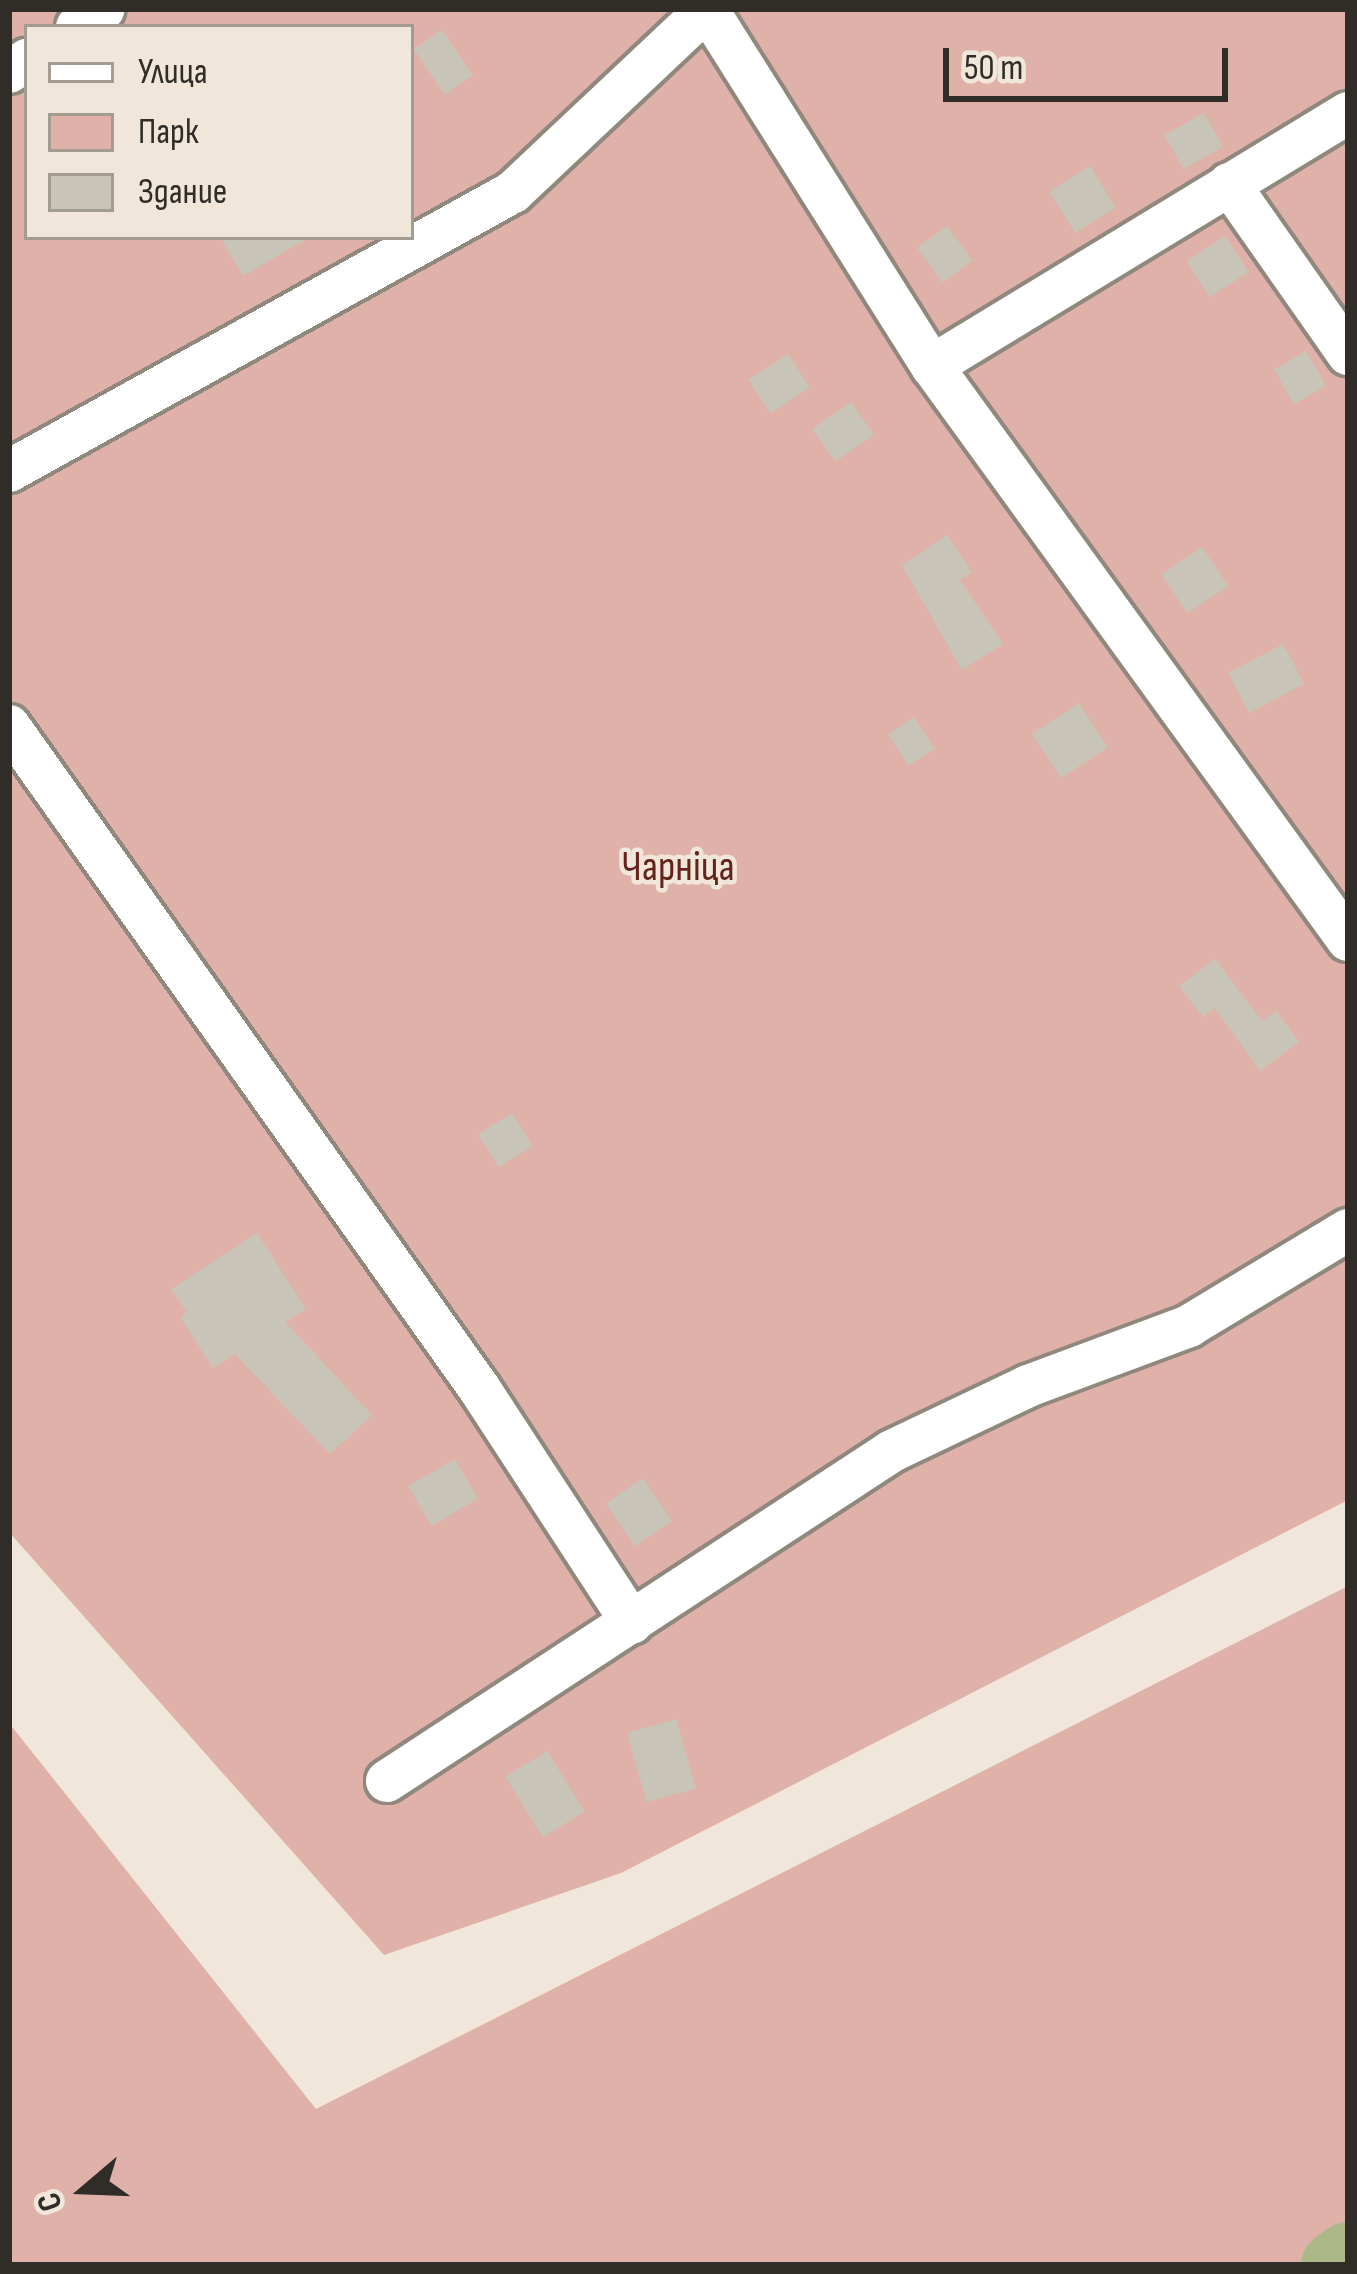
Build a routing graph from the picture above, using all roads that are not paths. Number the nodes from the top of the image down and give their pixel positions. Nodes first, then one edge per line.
1 (707, 9) edge
2 (1348, 113) edge
3 (1229, 184) junction
4 (1348, 354) edge
5 (932, 366) junction
6 (9, 471) edge
7 (9, 726) edge
8 (1348, 940) edge
9 (1348, 1230) edge
10 (632, 1623) junction
11 (388, 1781) dead end

1 - 5 street
1 - 6 street
2 - 3 street
3 - 4 street
3 - 5 street
5 - 8 street
7 - 10 street
9 - 10 street
10 - 11 street

